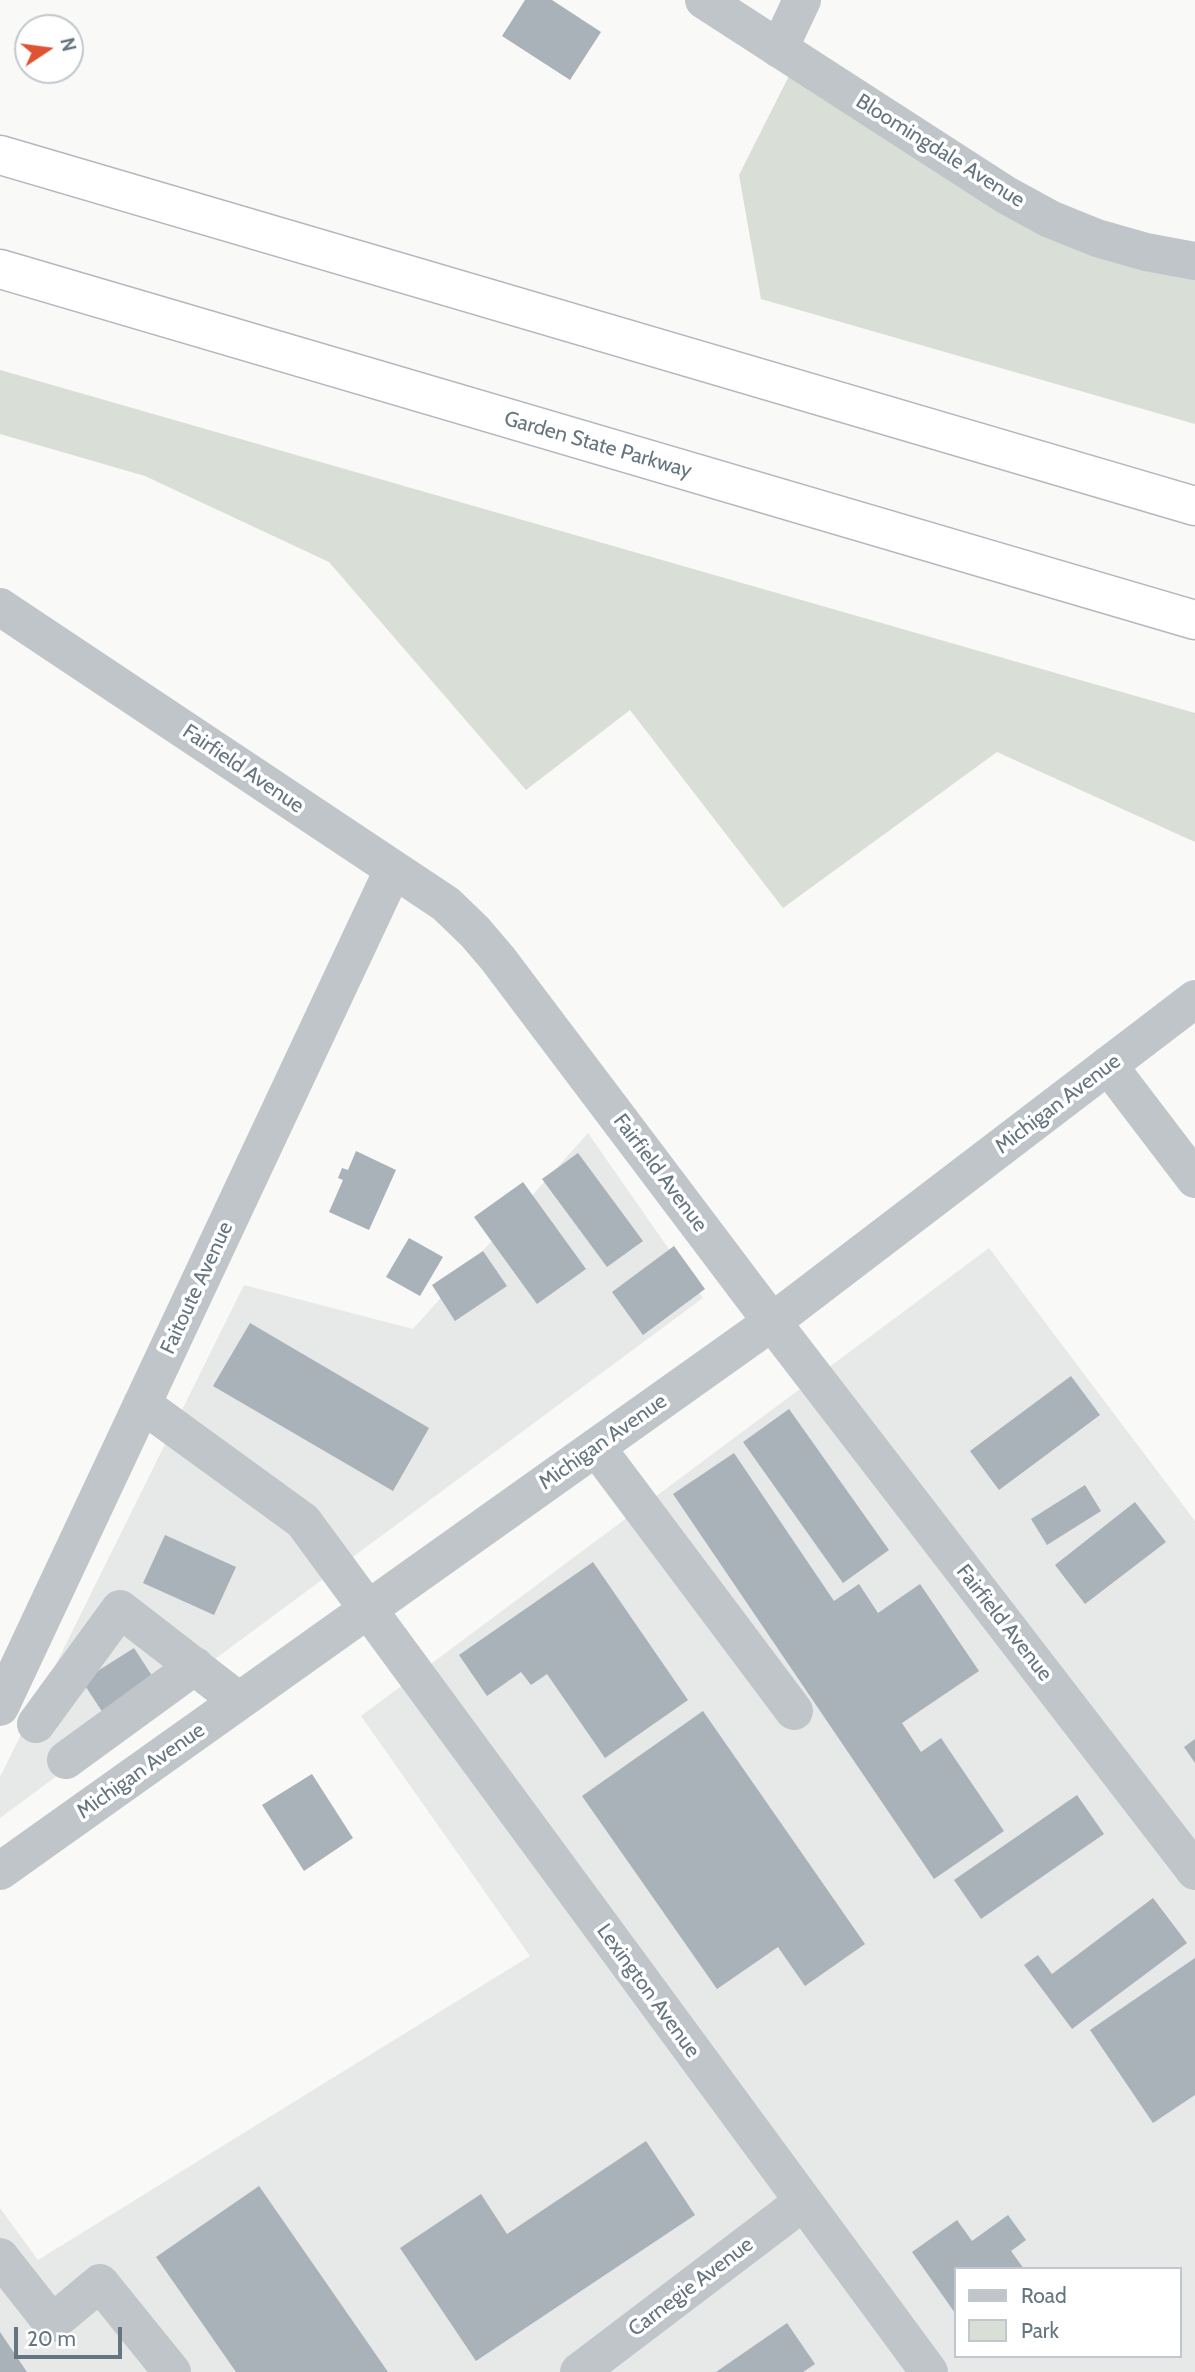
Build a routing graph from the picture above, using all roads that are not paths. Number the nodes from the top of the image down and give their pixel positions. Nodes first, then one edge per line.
1 (704, 0) edge
2 (802, 0) edge
3 (779, 48) junction
4 (0, 155) edge
5 (1195, 261) edge
6 (0, 269) edge
7 (1195, 506) edge
8 (0, 607) edge
9 (1195, 620) edge
10 (393, 870) junction
11 (1195, 999) edge
12 (1108, 1065) junction
13 (1195, 1179) edge
14 (772, 1322) junction
15 (142, 1404) junction
16 (596, 1447) junction
17 (367, 1611) junction
18 (195, 1666) junction
19 (239, 1702) junction
20 (1, 1704) edge
21 (794, 1711) dead end
22 (36, 1724) junction
23 (66, 1760) junction
24 (95, 1804) junction
25 (0, 1871) edge
26 (1195, 1871) edge
27 (803, 2202) junction
28 (0, 2257) edge
29 (172, 2372) edge
30 (579, 2372) edge
31 (929, 2372) edge

1 - 3 street, Bloomingdale Avenue
2 - 3 street
3 - 5 street, Bloomingdale Avenue
4 - 7 highway
6 - 9 highway, Garden State Parkway
8 - 10 street, Fairfield Avenue
10 - 14 street, Fairfield Avenue
10 - 15 street, Faitoute Avenue
11 - 12 street, Michigan Avenue
12 - 13 street
12 - 14 street, Michigan Avenue
14 - 16 street, Michigan Avenue
14 - 26 street, Fairfield Avenue
15 - 17 street, Lexington Avenue
15 - 20 street, Faitoute Avenue
16 - 17 street, Michigan Avenue
16 - 21 street
17 - 19 street, Michigan Avenue
17 - 27 street, Lexington Avenue
18 - 19 street
18 - 22 street
18 - 23 street
19 - 24 street, Michigan Avenue
20 - 22 street
22 - 23 street
23 - 24 street
24 - 25 street, Michigan Avenue
27 - 30 street, Carnegie Avenue
27 - 31 street, Lexington Avenue
28 - 29 street

